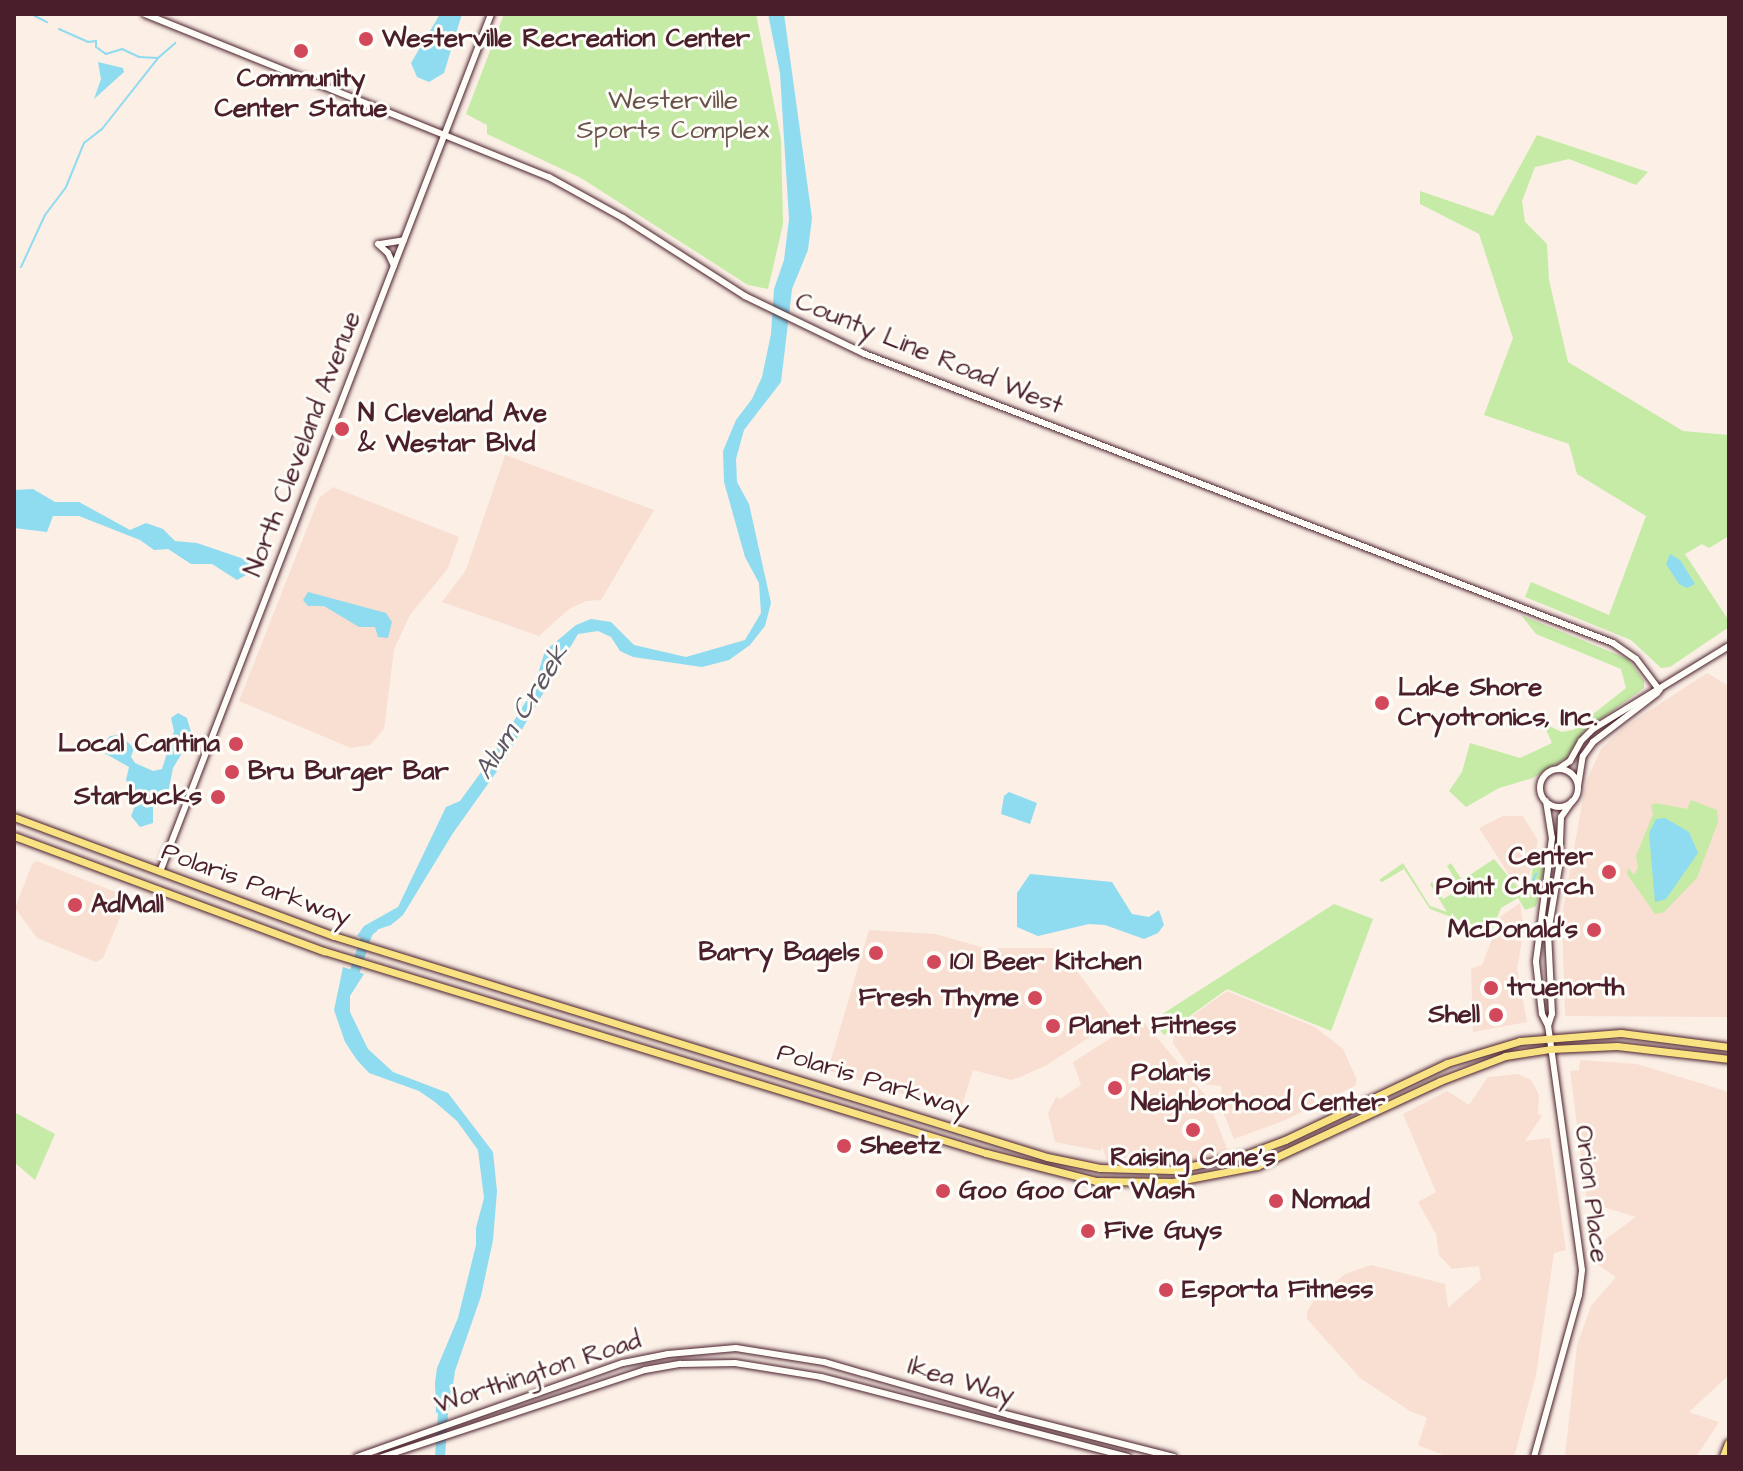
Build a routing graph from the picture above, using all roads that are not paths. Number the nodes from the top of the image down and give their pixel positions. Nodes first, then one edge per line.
1 (145, 14) edge
2 (491, 14) edge
3 (445, 132) junction
4 (404, 240) junction
5 (394, 266) junction
6 (1729, 646) edge
7 (1659, 690) junction
8 (1558, 769) junction
9 (1578, 786) junction
10 (1546, 801) junction
11 (1572, 801) junction
12 (14, 817) edge
13 (1550, 821) junction
14 (14, 836) edge
15 (1561, 856) junction
16 (160, 872) junction
17 (153, 889) junction
18 (1548, 1026) junction
19 (1549, 1037) junction
20 (1729, 1047) edge
21 (1551, 1049) junction
22 (1729, 1059) edge
23 (736, 1348) joint
24 (735, 1363) joint
25 (1729, 1444) edge
26 (357, 1457) edge
27 (382, 1457) edge
28 (1128, 1457) edge
29 (1174, 1457) edge
30 (1534, 1457) edge
31 (1724, 1457) edge

1 - 3 main road, County Line Road West
2 - 3 main road, North Cleveland Avenue
3 - 4 main road, North Cleveland Avenue
3 - 7 main road, County Line Road West
4 - 5 main road, North Cleveland Avenue
4 - 5 main road
5 - 16 main road, North Cleveland Avenue
6 - 7 main road
7 - 8 main road
7 - 9 main road
8 - 9 main road
8 - 10 main road
9 - 11 main road
10 - 11 main road
10 - 13 main road, Orion Place
11 - 15 main road, Orion Place
12 - 16 main road, Polaris Parkway
13 - 15 main road
13 - 18 main road, Orion Place
14 - 17 main road, Polaris Parkway
15 - 18 main road, Orion Place
16 - 17 main road, North Cleveland Avenue
16 - 19 main road, Polaris Parkway
17 - 21 main road, Polaris Parkway
18 - 19 main road, Orion Place
19 - 20 main road, Polaris Parkway
19 - 21 main road, Orion Place
21 - 22 main road, Polaris Parkway
21 - 30 main road, Orion Place
23 - 26 main road, Worthington Road
23 - 29 main road, Ikea Way
24 - 27 main road, Worthington Road
24 - 28 main road, Ikea Way
25 - 31 highway

